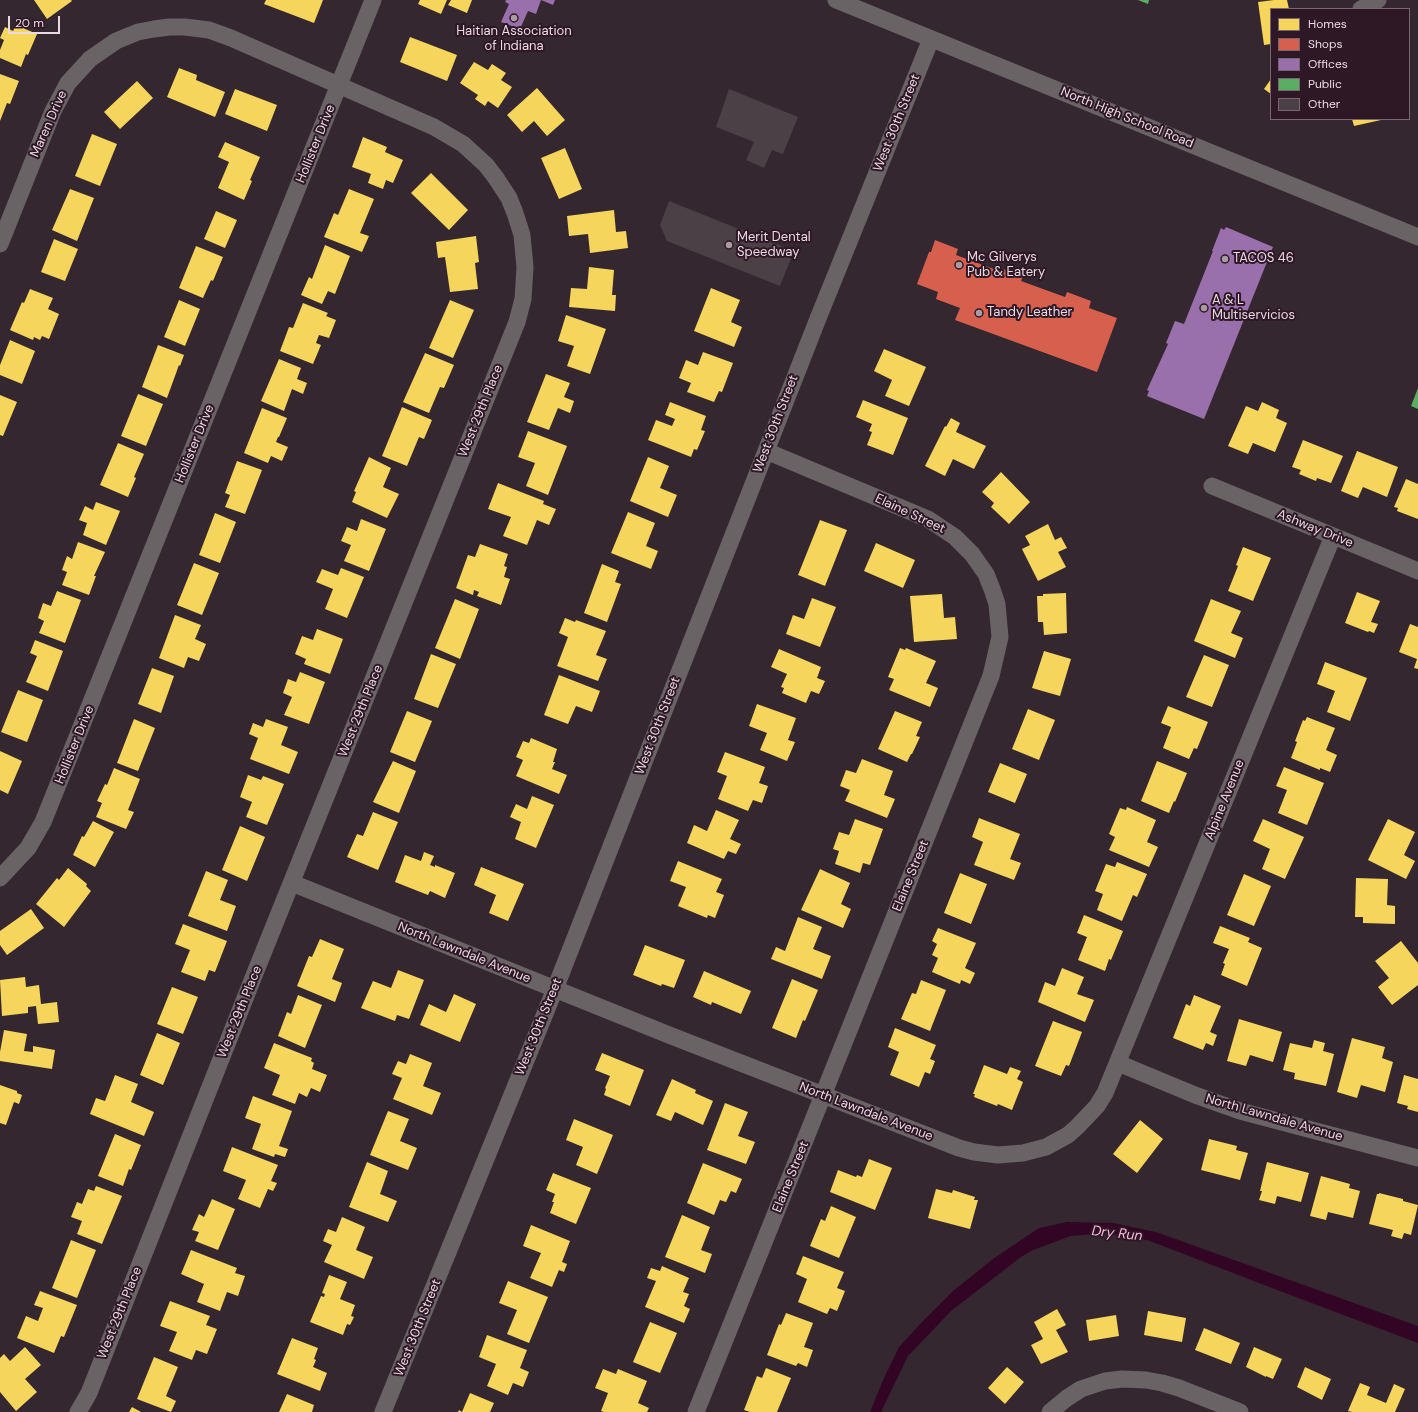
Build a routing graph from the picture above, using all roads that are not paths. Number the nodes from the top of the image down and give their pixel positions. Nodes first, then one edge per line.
1 (373, 0) edge
2 (836, 0) edge
3 (1378, 0) edge
4 (1363, 8) edge
5 (931, 39) junction
6 (339, 85) junction
7 (1418, 237) edge
8 (0, 244) edge
9 (766, 451) junction
10 (1212, 486) dead end
11 (1333, 536) junction
12 (1418, 571) edge
13 (0, 878) edge
14 (292, 883) junction
15 (555, 989) junction
16 (1118, 1063) junction
17 (824, 1095) junction
18 (1418, 1158) edge
19 (78, 1412) edge
20 (383, 1412) edge
21 (696, 1412) edge
22 (1050, 1412) edge
23 (1240, 1412) edge

1 - 6 street, Hollister Drive
2 - 5 street, North High School Road
3 - 4 street
5 - 7 street, North High School Road
5 - 9 street, West 30th Street
6 - 8 street, Maren Drive
6 - 13 street, Hollister Drive
6 - 14 street, West 29th Place
9 - 15 street, West 30th Street
9 - 17 street, Elaine Street
10 - 11 street, Ashway Drive
11 - 12 street, Ashway Drive
11 - 16 street, Alpine Avenue
14 - 15 street, North Lawndale Avenue
14 - 19 street, West 29th Place
15 - 17 street, North Lawndale Avenue
15 - 20 street, West 30th Street
16 - 17 street, North Lawndale Avenue
16 - 18 street, North Lawndale Avenue
17 - 21 street, Elaine Street
22 - 23 street

